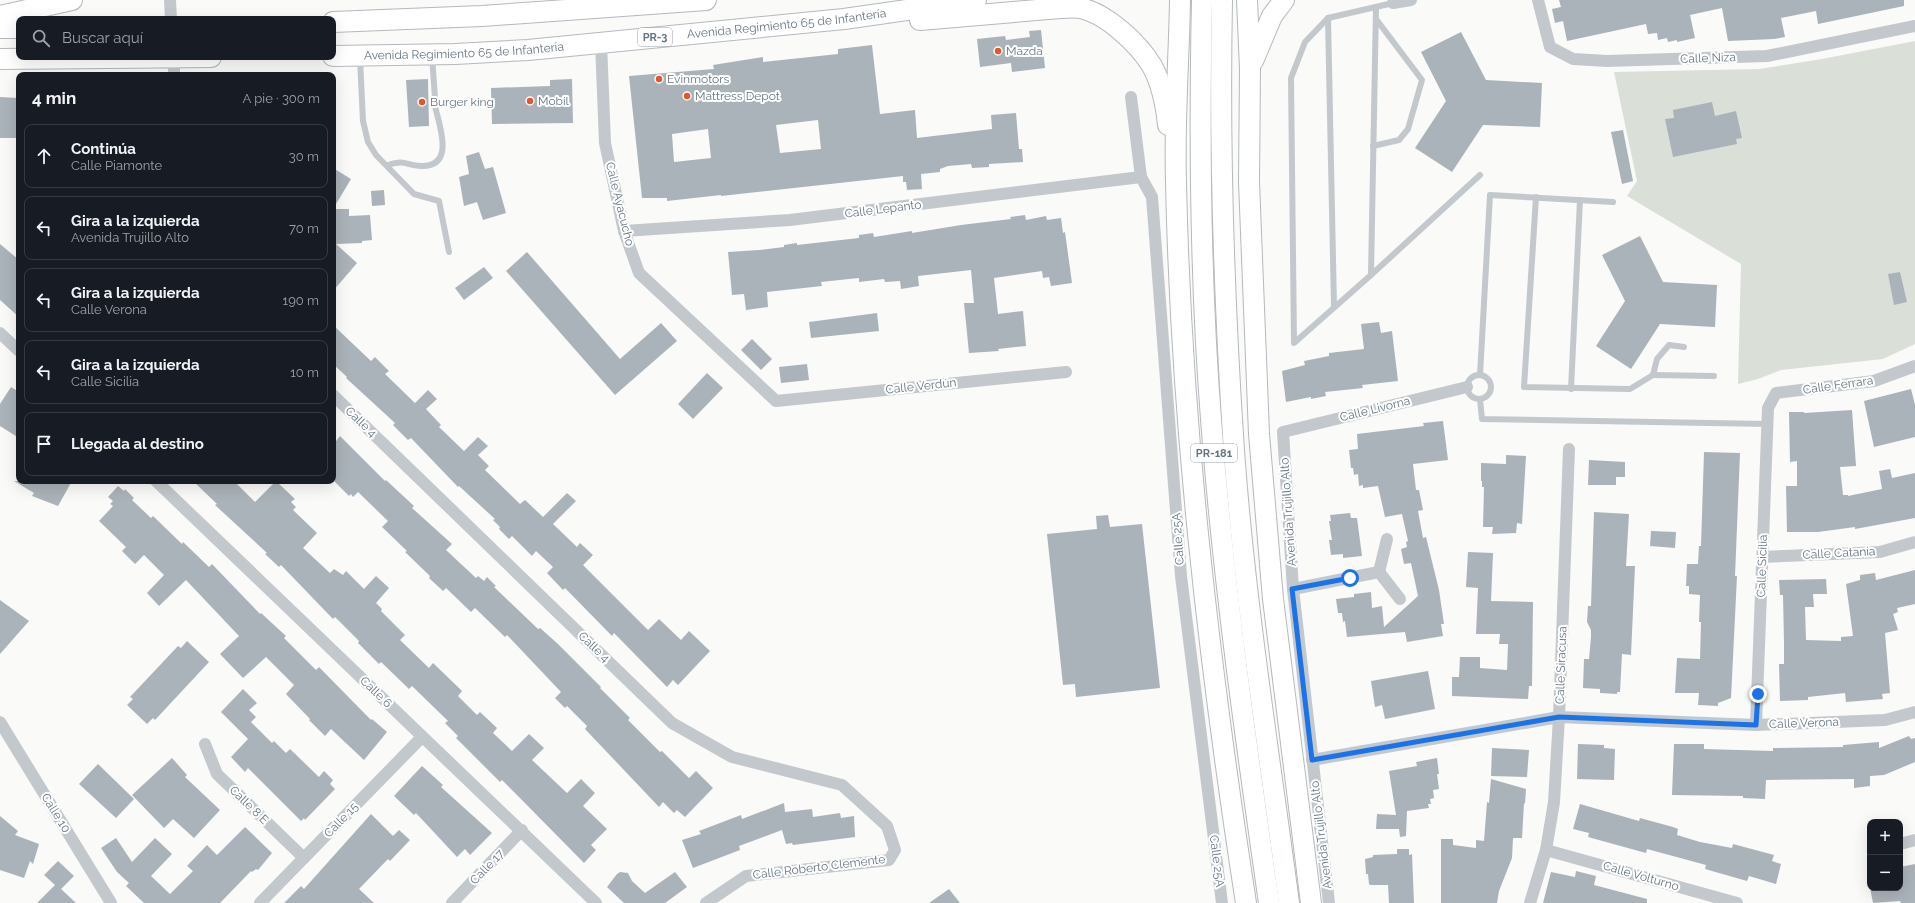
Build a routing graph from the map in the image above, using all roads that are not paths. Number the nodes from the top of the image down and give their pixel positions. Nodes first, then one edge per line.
1 (72, 0) edge
2 (170, 0) edge
3 (706, 0) edge
4 (976, 0) edge
5 (1180, 0) edge
6 (1202, 0) edge
7 (1222, 0) edge
8 (1248, 0) edge
9 (1284, 0) edge
10 (1411, 0) edge
11 (1538, 0) edge
12 (670, 2) edge
13 (1393, 4) joint
14 (1376, 7) junction
15 (0, 16) edge
16 (171, 16) edge
17 (1328, 18) junction
18 (844, 19) junction
19 (1376, 19) junction
20 (336, 22) edge
21 (1915, 26) edge
22 (0, 28) edge
23 (16, 28) edge
24 (601, 43) junction
25 (360, 55) junction
26 (432, 55) junction
27 (336, 56) edge
28 (0, 59) edge
29 (16, 59) edge
30 (174, 60) edge
31 (1250, 69) junction
32 (174, 72) edge
33 (1131, 97) dead end
34 (435, 98) dead end
35 (435, 106) dead end
36 (1373, 146) junction
37 (388, 165) junction
38 (1480, 175) dead end
39 (1141, 177) junction
40 (1176, 181) junction
41 (1536, 197) junction
42 (1580, 200) junction
43 (1613, 202) dead end
44 (624, 231) junction
45 (449, 252) dead end
46 (1372, 275) junction
47 (1334, 308) junction
48 (0, 333) edge
49 (16, 347) edge
50 (1684, 347) dead end
51 (1915, 366) edge
52 (1066, 372) dead end
53 (1480, 375) junction
54 (1653, 375) junction
55 (1714, 376) dead end
56 (1467, 387) junction
57 (1571, 389) junction
58 (336, 398) edge
59 (1480, 399) junction
60 (776, 401) joint
61 (1768, 408) joint
62 (1768, 424) junction
63 (1283, 432) joint
64 (1569, 449) dead end
65 (159, 484) edge
66 (1387, 538) dead end
67 (1915, 542) edge
68 (1763, 557) junction
69 (1379, 572) junction
70 (1292, 589) junction
71 (1400, 599) dead end
72 (1915, 712) edge
73 (1559, 717) junction
74 (0, 722) edge
75 (1756, 725) junction
76 (422, 737) junction
77 (205, 744) dead end
78 (1312, 760) junction
79 (522, 830) junction
80 (891, 836) joint
81 (1915, 840) edge
82 (1903, 843) edge
83 (1546, 850) junction
84 (304, 858) junction
85 (111, 903) edge
86 (260, 903) edge
87 (452, 903) edge
88 (596, 903) edge
89 (706, 903) edge
90 (1222, 903) edge
91 (1246, 903) edge
92 (1269, 903) edge
93 (1289, 903) edge
94 (1311, 903) edge
95 (1329, 903) edge
96 (1530, 903) edge
97 (1737, 903) edge

1 - 15 highway
2 - 16 street
3 - 12 highway
4 - 18 highway, Avenida Regimiento 65 de Infantería / PR-3
5 - 40 highway
6 - 92 highway, PR-181
7 - 93 highway, PR-181
8 - 31 highway
9 - 31 highway
10 - 13 street
11 - 21 street, Calle Niza
12 - 20 highway
13 - 14 lane
14 - 17 lane
14 - 19 lane
17 - 47 lane
17 - 47 lane
18 - 24 highway, Avenida Regimiento 65 de Infantería / PR-3
18 - 40 highway
19 - 36 lane
19 - 36 lane
22 - 23 highway
24 - 26 highway, Avenida Regimiento 65 de Infantería / PR-3
24 - 44 street, Calle Ayacucho
25 - 26 highway, Avenida Regimiento 65 de Infantería / PR-3
25 - 27 highway, Avenida Regimiento 65 de Infantería / PR-3
25 - 37 lane
26 - 34 lane
28 - 29 highway
30 - 32 street
31 - 94 highway
33 - 39 street
35 - 37 lane
36 - 46 lane
37 - 45 lane
38 - 46 lane
39 - 44 street, Calle Lepanto
39 - 90 street, Calle 25A
40 - 91 highway
41 - 42 lane
41 - 53 lane
41 - 57 lane
42 - 43 lane
42 - 57 lane
44 - 60 street, Calle Ayacucho
46 - 47 lane
48 - 49 street
50 - 54 lane
51 - 61 street, Calle Ferrara
52 - 60 street, Calle Verdún
53 - 56 lane
53 - 59 lane
54 - 55 lane
54 - 57 lane
56 - 59 lane
56 - 63 street, Calle Livorna
58 - 80 street, Calle 4
59 - 62 lane
61 - 62 street, Calle Sicilia
62 - 68 street, Calle Sicilia
63 - 70 street, Avenida Trujillo Alto
64 - 73 street, Calle Siracusa
65 - 76 street, Calle 6
66 - 69 street
67 - 68 street, Calle Catania
68 - 75 street, Calle Sicilia
69 - 70 street
69 - 71 street
70 - 78 street, Avenida Trujillo Alto
72 - 75 street, Calle Verona
73 - 75 street, Calle Verona
73 - 78 street, Calle Verona
73 - 83 street, Calle Siracusa
74 - 85 street, Calle 10
76 - 79 street, Calle 6
76 - 84 street, Calle 15
77 - 84 street, Calle 8 E
78 - 95 street, Avenida Trujillo Alto
79 - 87 street, Calle 17
79 - 88 street, Calle 6
80 - 89 street, Calle Roberto Clemente
81 - 82 street
83 - 96 street, Calle Siracusa
83 - 97 street, Calle Volturno
84 - 86 street, Calle 15

